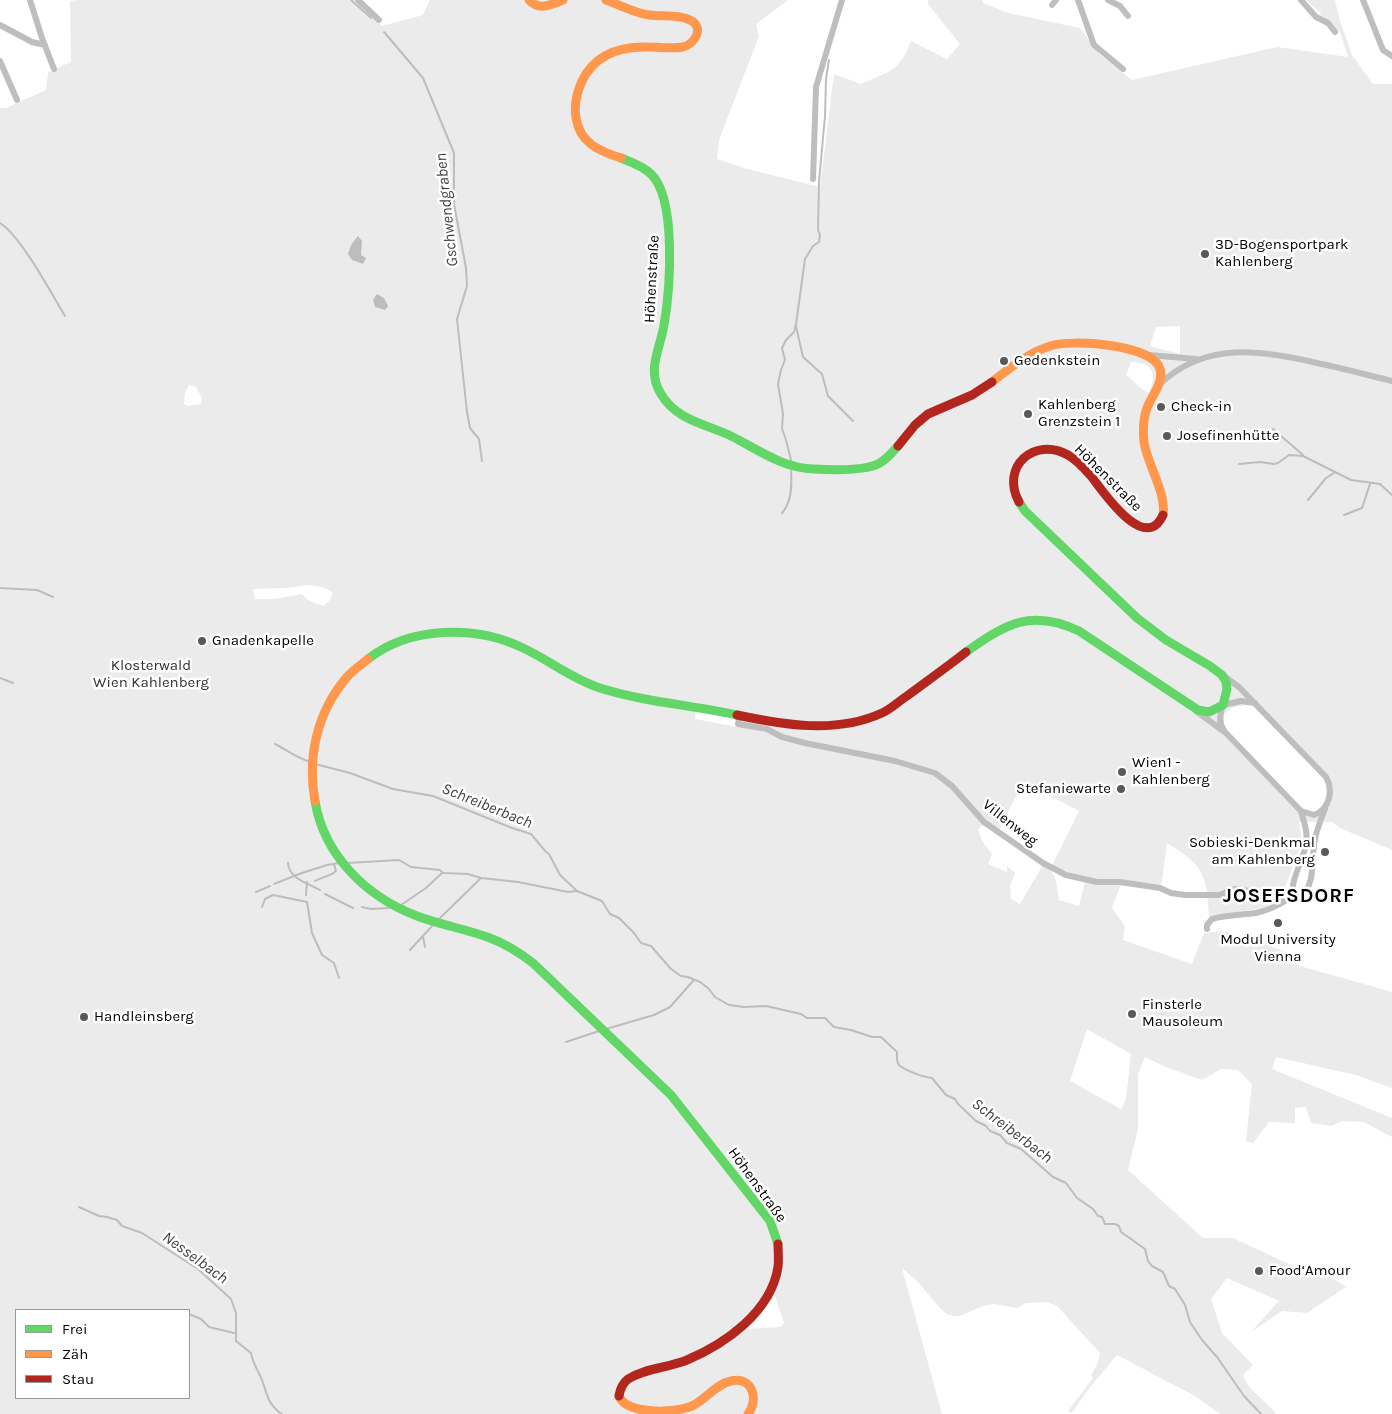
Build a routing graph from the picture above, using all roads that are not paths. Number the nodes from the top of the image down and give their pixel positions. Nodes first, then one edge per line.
1 (30, 0) edge
2 (358, 0) edge
3 (529, 0) edge
4 (563, 0) edge
5 (606, 0) edge
6 (842, 0) edge
7 (1078, 0) edge
8 (1108, 0) edge
9 (1301, 0) edge
10 (1363, 0) edge
11 (1128, 16) dead end
12 (379, 20) dead end
13 (0, 25) edge
14 (1335, 32) dead end
15 (45, 45) junction
16 (1392, 56) edge
17 (0, 61) edge
18 (54, 69) dead end
19 (1123, 69) dead end
20 (17, 100) dead end
21 (813, 179) dead end
22 (1151, 357) junction
23 (1198, 359) junction
24 (1392, 381) edge
25 (1159, 385) junction
26 (1217, 671) junction
27 (1185, 703) junction
28 (1256, 704) junction
29 (1223, 705) junction
30 (740, 715) junction
31 (1226, 733) junction
32 (1328, 800) junction
33 (1301, 811) junction
34 (1294, 896) junction
35 (1286, 900) junction
36 (1207, 929) dead end
37 (748, 1414) edge

1 - 15 street
2 - 12 street
3 - 4 street
5 - 22 street, Höhenstraße
6 - 21 street
7 - 19 street
8 - 11 street
9 - 14 street
10 - 16 street
13 - 15 street
15 - 18 street
17 - 20 street
22 - 23 street, Höhenstraße
22 - 25 street
23 - 24 street, Höhenstraße
23 - 25 street, Höhenstraße
25 - 26 street, Höhenstraße
26 - 28 street, Höhenstraße
26 - 29 street
27 - 29 street
27 - 30 street
27 - 31 street
28 - 29 street
28 - 32 street, Höhenstraße
29 - 31 street
30 - 35 street, Villenweg
30 - 37 street, Höhenstraße
31 - 33 street
32 - 33 street
32 - 34 street
33 - 34 street
34 - 35 street
35 - 36 street

